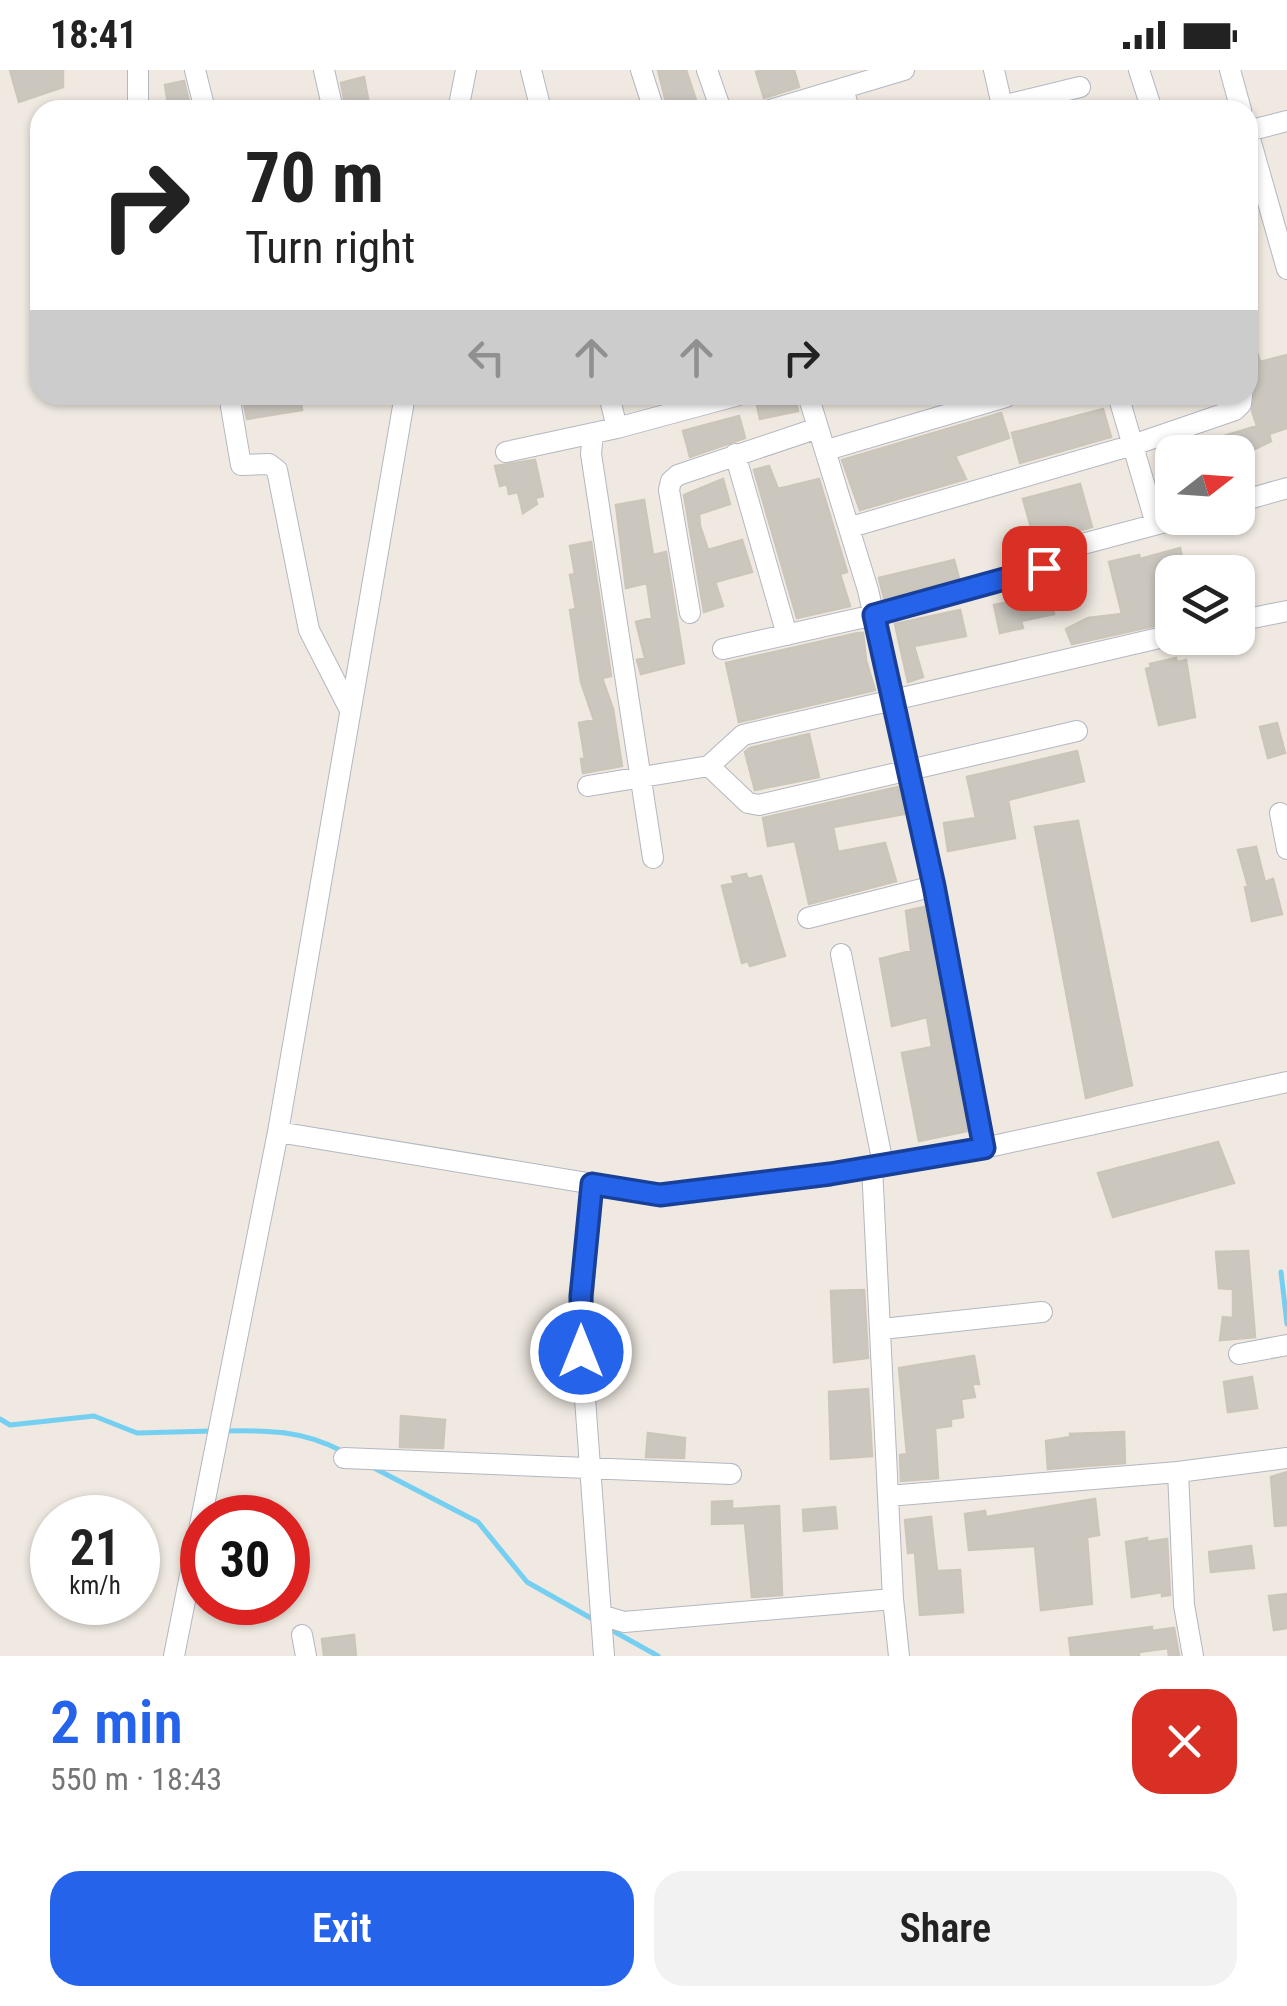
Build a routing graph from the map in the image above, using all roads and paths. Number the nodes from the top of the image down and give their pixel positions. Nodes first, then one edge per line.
1 (138, 70) edge
2 (195, 70) edge
3 (324, 70) edge
4 (466, 70) edge
5 (531, 70) edge
6 (641, 70) edge
7 (707, 70) edge
8 (904, 70) edge
9 (994, 70) edge
10 (1139, 70) edge
11 (1230, 70) edge
12 (1080, 87) dead end
13 (843, 88) junction
14 (138, 100) edge
15 (203, 100) edge
16 (330, 100) edge
17 (460, 100) edge
18 (538, 100) edge
19 (651, 100) edge
20 (717, 100) edge
21 (803, 100) edge
22 (846, 100) edge
23 (1001, 100) edge
24 (1032, 100) edge
25 (1149, 100) edge
26 (1238, 100) edge
27 (1287, 121) edge
28 (1258, 129) edge
29 (1258, 167) edge
30 (1287, 269) edge
31 (231, 405) edge
32 (403, 405) edge
33 (611, 405) edge
34 (702, 405) edge
35 (811, 405) edge
36 (979, 405) edge
37 (1121, 405) edge
38 (1240, 405) edge
39 (617, 428) junction
40 (818, 428) junction
41 (594, 433) junction
42 (1132, 445) junction
43 (828, 450) junction
44 (506, 452) dead end
45 (734, 454) junction
46 (1287, 488) edge
47 (1255, 497) edge
48 (1155, 521) edge
49 (1155, 524) edge
50 (852, 527) junction
51 (1287, 611) edge
52 (690, 613) dead end
53 (874, 615) junction
54 (1255, 618) edge
55 (787, 635) junction
56 (1155, 639) edge
57 (723, 649) dead end
58 (892, 699) junction
59 (350, 710) junction
60 (1077, 731) dead end
61 (709, 766) junction
62 (908, 771) junction
63 (643, 777) junction
64 (588, 786) dead end
65 (1280, 813) dead end
66 (1287, 848) edge
67 (653, 858) dead end
68 (934, 886) junction
69 (808, 918) dead end
70 (840, 954) dead end
71 (1287, 1082) edge
72 (278, 1132) junction
73 (984, 1148) junction
74 (878, 1165) junction
75 (592, 1184) junction
76 (1042, 1312) dead end
77 (882, 1329) junction
78 (1287, 1345) edge
79 (1239, 1354) dead end
80 (344, 1458) dead end
81 (1287, 1458) edge
82 (590, 1468) junction
83 (1178, 1472) junction
84 (731, 1474) dead end
85 (888, 1496) junction
86 (893, 1598) junction
87 (602, 1632) edge
88 (302, 1634) dead end
89 (174, 1656) edge
90 (306, 1656) edge
91 (899, 1656) edge
92 (1193, 1656) edge

1 - 14 street
2 - 15 street
3 - 16 street
4 - 17 street
5 - 18 street
6 - 19 street
7 - 20 street
8 - 13 street
9 - 23 street
10 - 25 street
11 - 26 street
12 - 24 street
13 - 21 street
13 - 22 street
27 - 28 street
29 - 30 street
31 - 59 street
32 - 59 street
33 - 39 street
34 - 39 street
35 - 40 street
36 - 43 street
37 - 42 street
38 - 42 street
39 - 41 street
40 - 43 street
40 - 45 street
41 - 44 street
41 - 63 street
42 - 48 street
42 - 50 street
43 - 50 street
45 - 52 street
45 - 55 street
46 - 47 street
49 - 53 street
50 - 53 street
51 - 54 street
53 - 55 street
53 - 58 street
55 - 57 street
56 - 58 street
58 - 61 street
58 - 62 street
59 - 72 street
60 - 62 street
61 - 62 street
61 - 63 street
62 - 68 street
63 - 64 street
63 - 67 street
65 - 66 street
68 - 69 street
68 - 73 street
70 - 74 street
71 - 73 street
72 - 75 street
72 - 89 street
73 - 74 street
74 - 75 street
74 - 77 street
75 - 82 street
76 - 77 street
77 - 85 street
78 - 79 street
80 - 82 street
81 - 83 street
82 - 84 street
82 - 87 street
83 - 85 street
83 - 92 street
85 - 86 street
86 - 87 street
86 - 91 street
88 - 90 street

